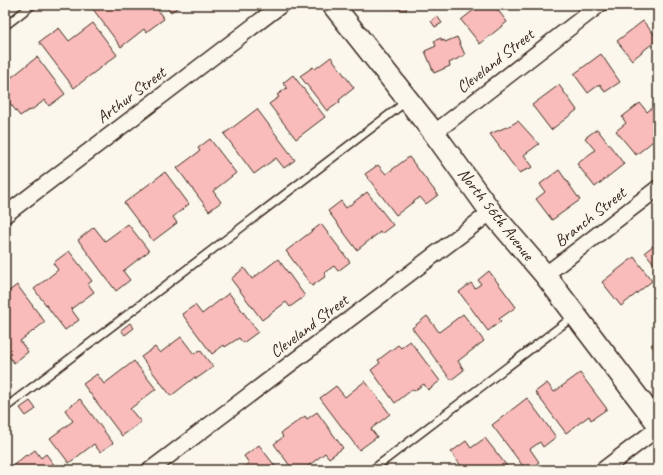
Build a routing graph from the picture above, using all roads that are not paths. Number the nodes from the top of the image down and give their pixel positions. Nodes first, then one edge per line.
1 (32, 5) edge
2 (281, 5) edge
3 (333, 5) edge
4 (599, 5) edge
5 (5, 26) edge
6 (408, 100) junction
7 (434, 132) junction
8 (658, 188) edge
9 (491, 212) junction
10 (5, 215) edge
11 (545, 275) junction
12 (576, 315) junction
13 (5, 408) edge
14 (658, 424) edge
15 (658, 428) edge
16 (150, 470) edge
17 (372, 470) edge
18 (603, 470) edge

1 - 5 lane
2 - 10 street, Arthur Street
3 - 6 street, North 56th Avenue
4 - 7 street, Cleveland Street
6 - 7 street, North 56th Avenue
6 - 13 lane
7 - 9 street, North 56th Avenue
8 - 11 street, Branch Street
9 - 11 street, North 56th Avenue
9 - 16 street, Cleveland Street
11 - 12 street, North 56th Avenue
12 - 14 street, North 56th Avenue
12 - 17 lane
15 - 18 street

